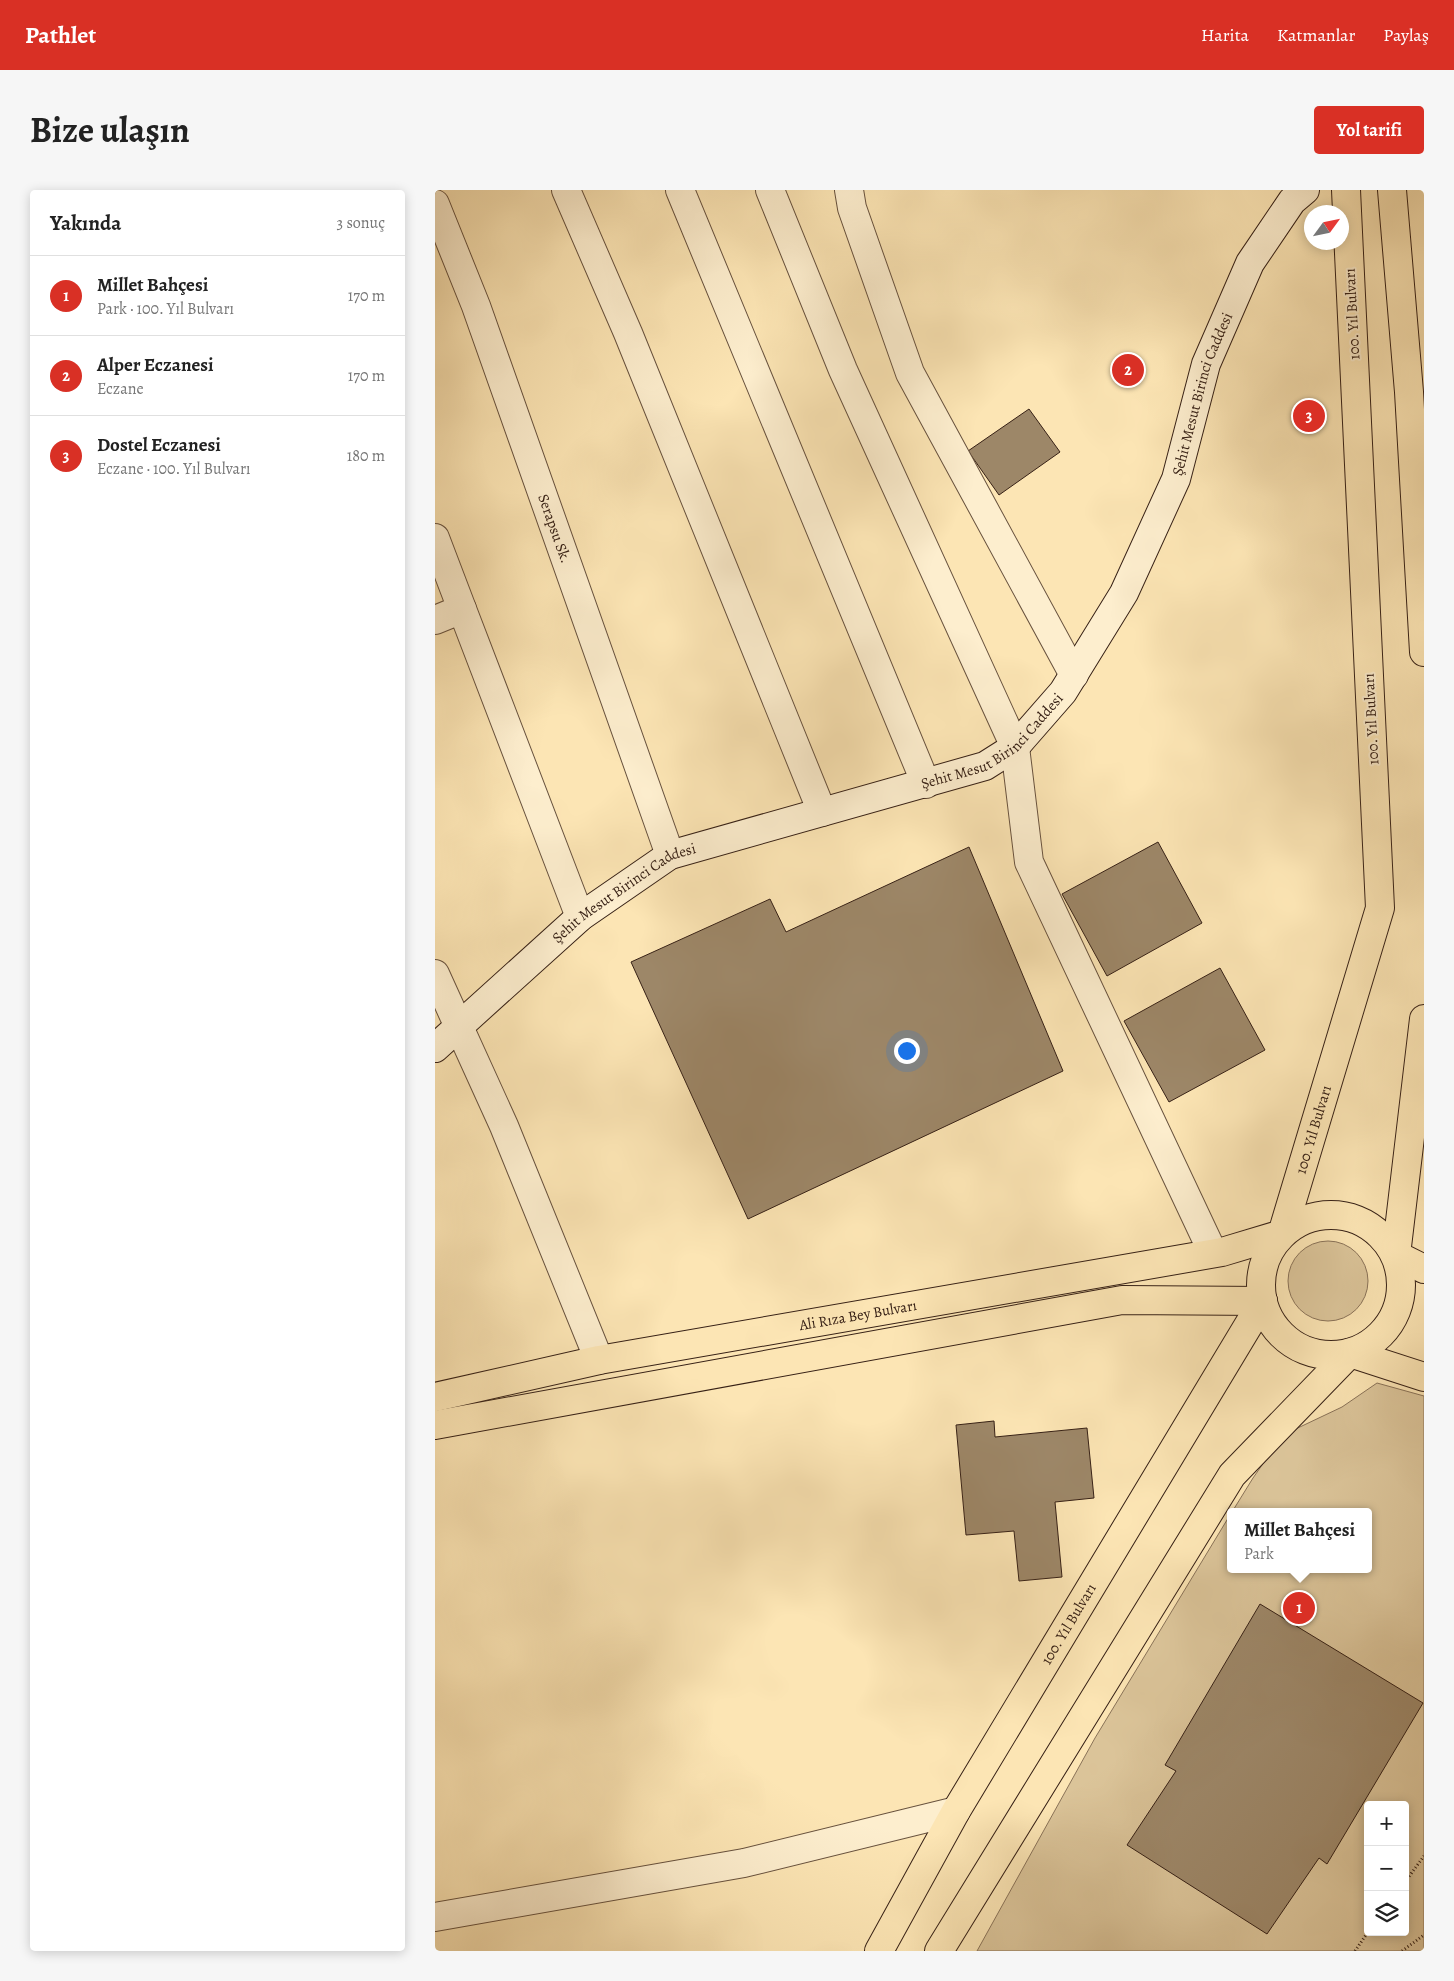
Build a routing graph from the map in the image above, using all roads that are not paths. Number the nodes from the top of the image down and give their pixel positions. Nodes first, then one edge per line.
1 (566, 190) edge
2 (680, 190) edge
3 (770, 190) edge
4 (849, 190) edge
5 (1305, 190) edge
6 (1346, 190) edge
7 (1392, 190) edge
8 (435, 204) edge
9 (1416, 388) edge
10 (435, 538) edge
11 (1422, 592) edge
12 (462, 609) junction
13 (435, 620) edge
14 (1424, 652) edge
15 (1074, 675) junction
16 (1015, 747) junction
17 (926, 784) junction
18 (822, 812) junction
19 (670, 855) junction
20 (580, 917) junction
21 (435, 974) edge
22 (1424, 1019) edge
23 (459, 1026) junction
24 (435, 1048) edge
25 (1282, 1234) junction
26 (1213, 1253) junction
27 (1396, 1255) junction
28 (1424, 1269) edge
29 (1263, 1301) junction
30 (1350, 1353) junction
31 (599, 1360) junction
32 (1424, 1377) edge
33 (435, 1397) edge
34 (435, 1425) edge
35 (956, 1811) junction
36 (435, 1917) edge
37 (879, 1951) edge
38 (939, 1951) edge

1 - 18 street
2 - 17 street
3 - 16 street
4 - 15 street
5 - 15 street, Şehit Mesut Birinci Caddesi
6 - 25 main road, 100. Yıl Bulvarı
7 - 9 main road
8 - 19 street, Serapsu Sk.
9 - 11 main road
10 - 12 street
11 - 14 main road
12 - 13 street
12 - 20 street
15 - 16 street, Şehit Mesut Birinci Caddesi
16 - 17 street, Şehit Mesut Birinci Caddesi
16 - 26 street
17 - 18 street, Şehit Mesut Birinci Caddesi
18 - 19 street, Şehit Mesut Birinci Caddesi
19 - 20 street, Şehit Mesut Birinci Caddesi
20 - 23 street, Şehit Mesut Birinci Caddesi
21 - 23 street
22 - 27 main road
23 - 24 street, Şehit Mesut Birinci Caddesi
23 - 31 street
25 - 26 main road, Ali Rıza Bey Bulvarı
25 - 27 main road
25 - 29 main road
26 - 31 main road, Ali Rıza Bey Bulvarı
27 - 28 main road
27 - 30 main road
29 - 30 main road
29 - 34 main road
29 - 35 main road, 100. Yıl Bulvarı
30 - 32 main road
30 - 38 main road
31 - 33 main road, Ali Rıza Bey Bulvarı
35 - 36 street
35 - 37 main road, 100. Yıl Bulvarı

